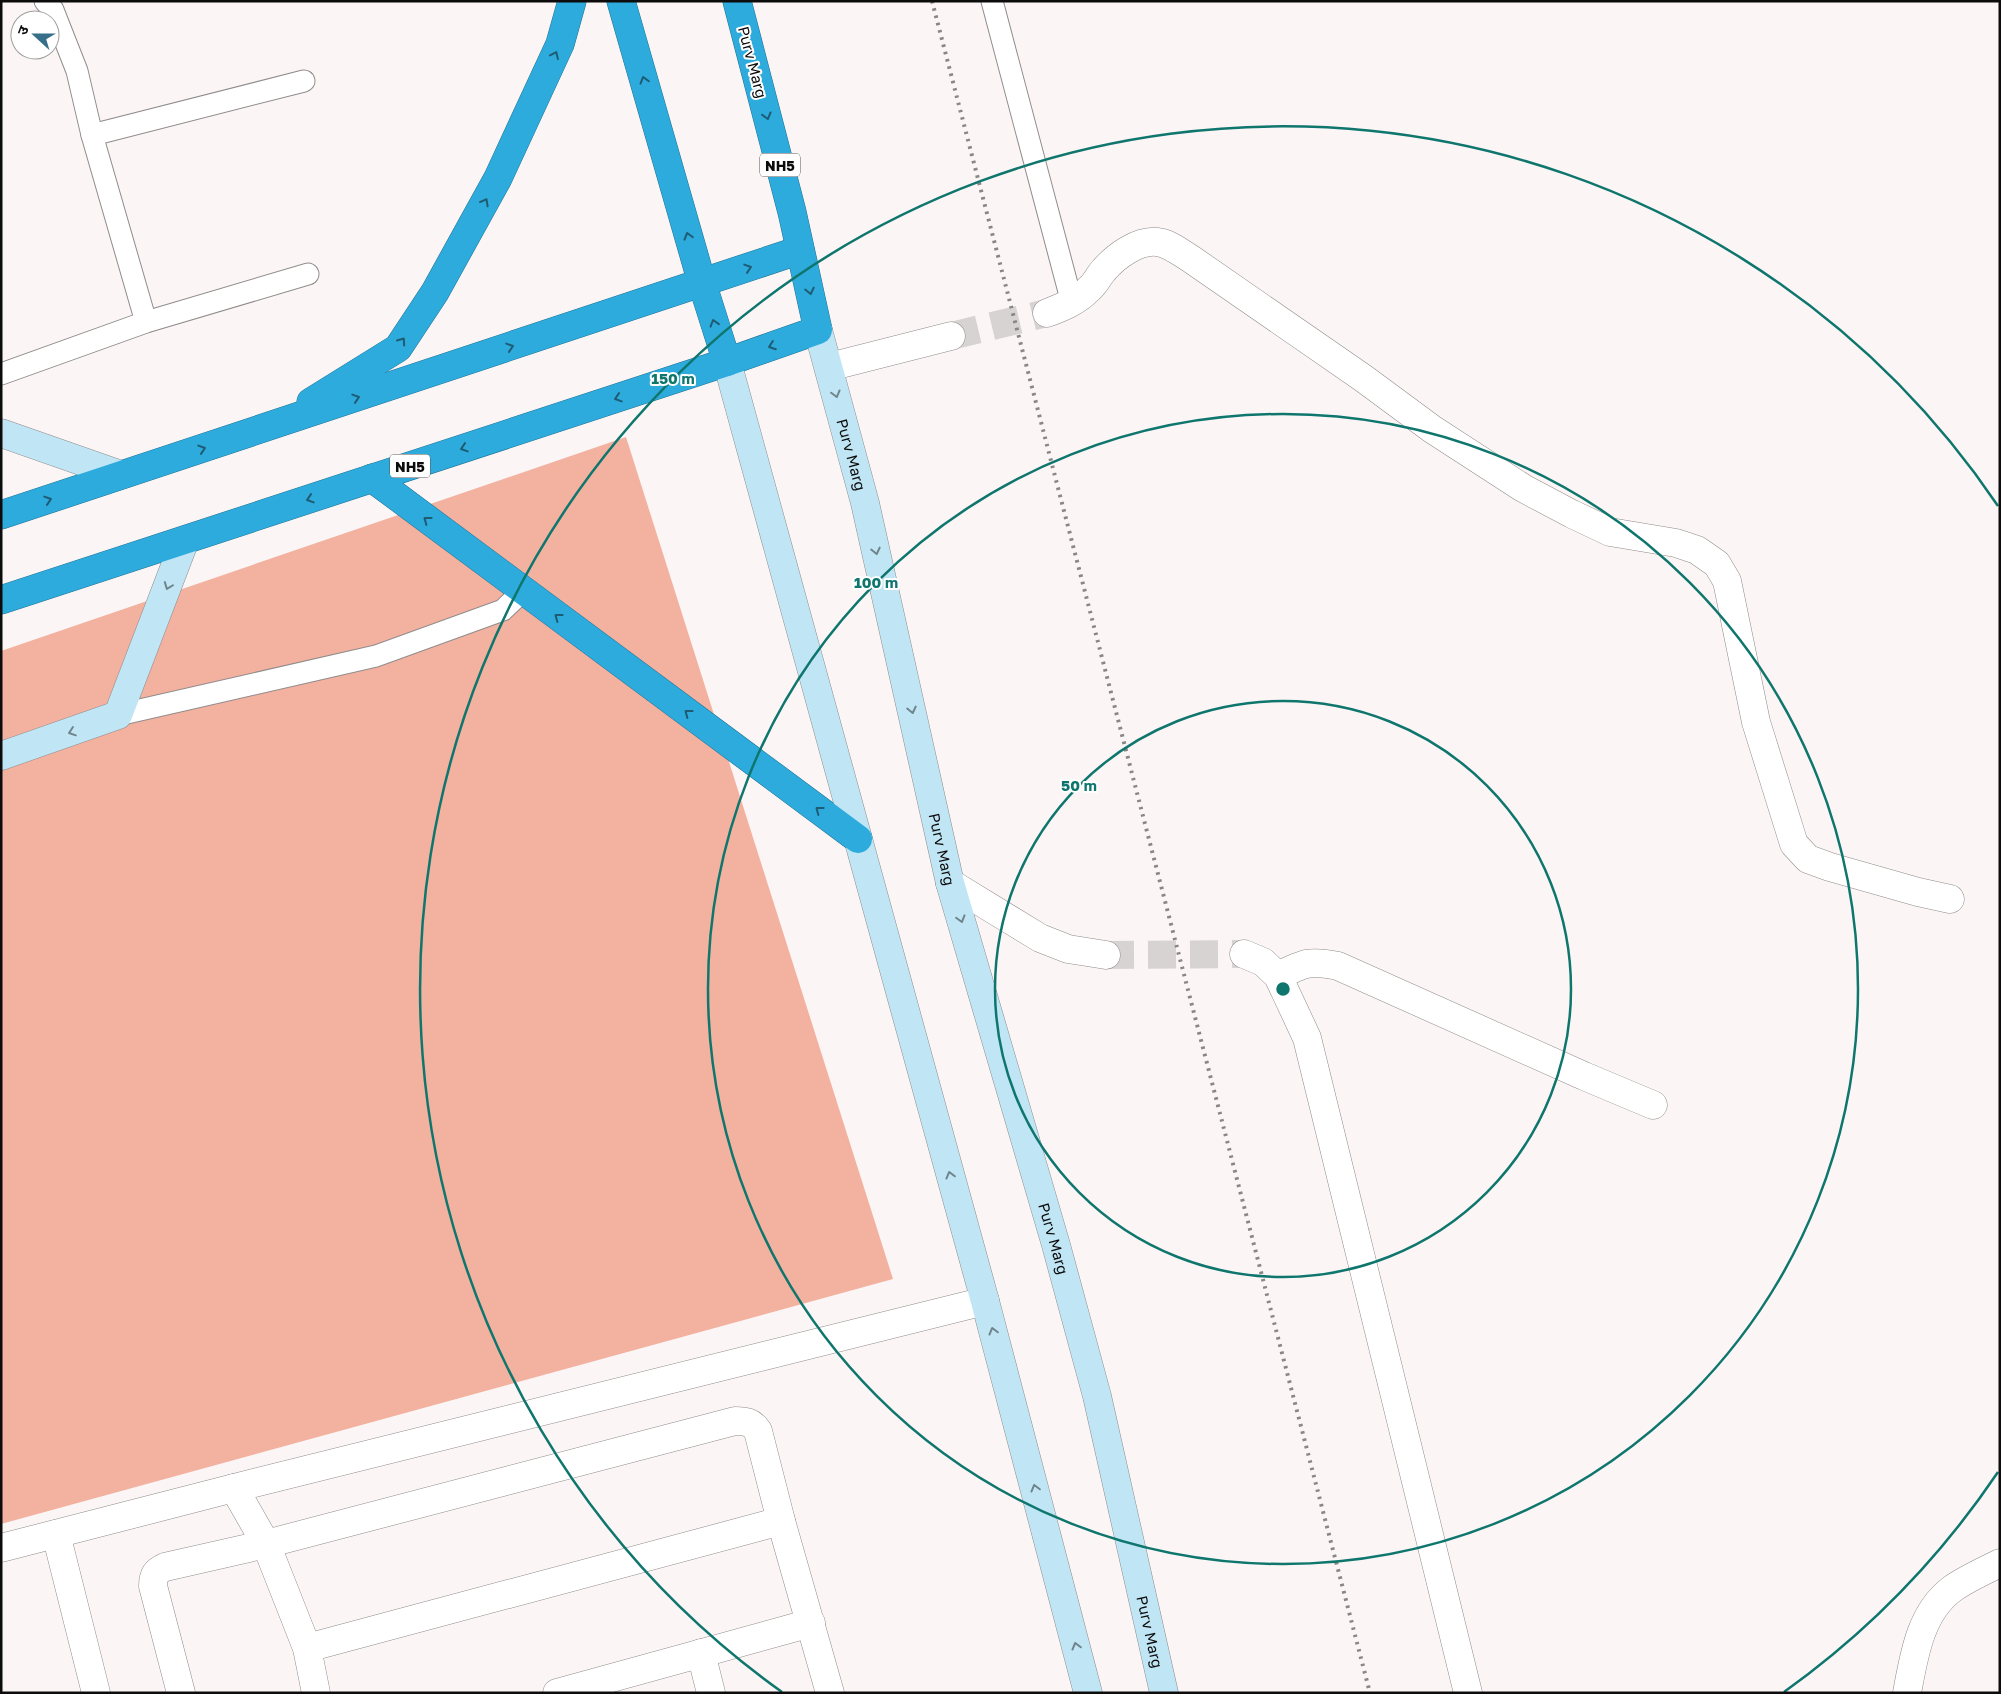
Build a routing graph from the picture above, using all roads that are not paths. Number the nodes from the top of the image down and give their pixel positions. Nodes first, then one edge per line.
1 (45, 1) edge
2 (572, 1) edge
3 (621, 1) edge
4 (737, 1) edge
5 (992, 1) edge
6 (304, 81) dead end
7 (92, 135) junction
8 (800, 250) junction
9 (308, 274) dead end
10 (702, 283) junction
11 (1072, 303) junction
12 (1047, 313) tunnel mouth
13 (146, 322) junction
14 (818, 330) junction
15 (951, 336) tunnel mouth
16 (727, 362) junction
17 (829, 367) junction
18 (1, 374) edge
19 (274, 425) junction
20 (1, 433) edge
21 (121, 476) junction
22 (372, 478) junction
23 (1, 515) edge
24 (185, 540) junction
25 (523, 591) junction
26 (1, 600) edge
27 (118, 715) junction
28 (1, 756) edge
29 (858, 839) junction
30 (950, 883) junction
31 (1950, 899) dead end
32 (1244, 954) tunnel mouth
33 (1106, 955) tunnel mouth
34 (1278, 976) junction
35 (1653, 1105) dead end
36 (985, 1301) junction
37 (234, 1488) junction
38 (781, 1521) junction
39 (56, 1534) junction
40 (266, 1544) junction
41 (1, 1548) edge
42 (2000, 1563) edge
43 (811, 1623) junction
44 (307, 1648) junction
45 (701, 1653) junction
46 (96, 1693) edge
47 (181, 1693) edge
48 (316, 1693) edge
49 (557, 1693) edge
50 (710, 1693) edge
51 (830, 1693) edge
52 (1088, 1693) edge
53 (1164, 1693) edge
54 (1468, 1693) edge
55 (1907, 1693) edge

1 - 7 lane
19 -> 2 highway
10 -> 3 highway
4 -> 8 highway, Purv Marg / NH5
5 - 11 lane
6 - 7 lane
7 - 13 lane
10 -> 8 highway
8 -> 14 highway, Purv Marg / NH5
9 - 13 lane
16 -> 10 highway
19 -> 10 highway
11 - 12 street
11 - 31 street
13 - 18 lane
14 -> 16 highway, NH5
14 - 17 main road, Purv Marg
15 - 17 street
16 -> 22 highway, NH5
16 - 29 main road
17 -> 30 main road, Purv Marg
21 -> 19 highway
20 - 21 main road
23 -> 21 highway
22 -> 24 highway, NH5
25 -> 22 highway
24 - 26 highway, NH5
24 -> 27 main road
25 - 27 lane
29 -> 25 highway
27 -> 28 main road
36 -> 29 main road
30 - 33 street
30 -> 53 main road, Purv Marg
32 - 34 street
34 - 35 street
34 - 54 street
36 - 37 street
52 -> 36 main road
37 - 39 street
37 - 40 street
38 - 40 street
38 - 43 street
38 - 44 street
39 - 41 street
39 - 46 street
40 - 44 street
40 - 47 street
42 - 55 street
43 - 45 street
43 - 51 street
44 - 48 street
45 - 49 street
45 - 50 street

